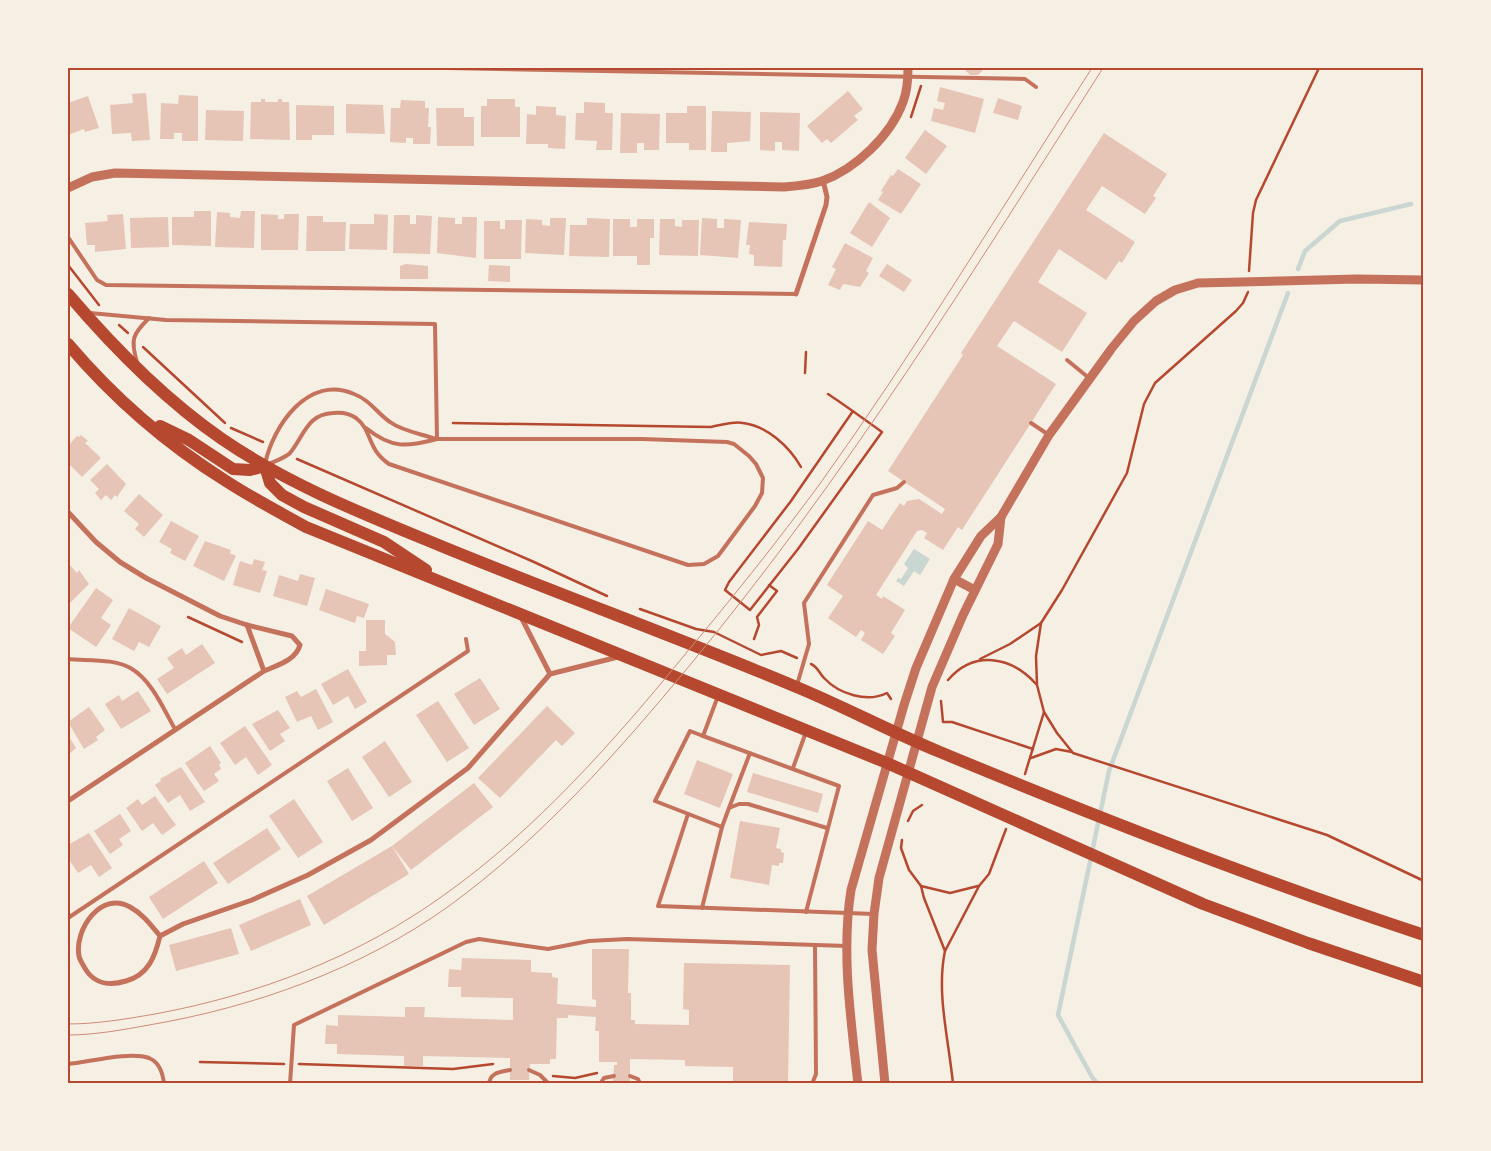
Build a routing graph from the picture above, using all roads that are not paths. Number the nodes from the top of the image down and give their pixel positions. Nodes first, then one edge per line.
1 (448, 68) edge
2 (908, 72) edge
3 (1036, 87) dead end
4 (823, 180) junction
5 (68, 188) edge
6 (68, 237) edge
7 (1424, 280) edge
8 (68, 294) edge
9 (796, 294) joint
10 (84, 313) junction
11 (149, 318) junction
12 (68, 344) edge
13 (1067, 360) dead end
14 (140, 372) junction
15 (1089, 378) junction
16 (138, 416) junction
17 (1031, 423) dead end
18 (366, 428) junction
19 (1049, 435) junction
20 (437, 439) junction
21 (265, 466) junction
22 (904, 482) dead end
23 (68, 512) edge
24 (1001, 517) junction
25 (954, 579) junction
26 (444, 583) junction
27 (975, 590) junction
28 (518, 613) junction
29 (247, 626) junction
30 (466, 639) dead end
31 (623, 655) junction
32 (68, 660) edge
33 (264, 671) junction
34 (550, 674) junction
35 (796, 687) junction
36 (719, 694) junction
37 (175, 729) junction
38 (807, 730) junction
39 (896, 732) junction
40 (703, 736) junction
41 (916, 742) junction
42 (750, 753) junction
43 (888, 763) junction
44 (793, 768) junction
45 (909, 772) junction
46 (68, 800) edge
47 (730, 808) junction
48 (688, 814) junction
49 (722, 827) junction
50 (827, 828) junction
51 (702, 908) junction
52 (806, 912) junction
53 (847, 913) junction
54 (874, 914) junction
55 (68, 918) edge
56 (1424, 935) edge
57 (160, 936) junction
58 (815, 944) junction
59 (847, 946) junction
60 (1424, 982) edge
61 (68, 1064) edge
62 (510, 1070) dead end
63 (530, 1070) dead end
64 (613, 1076) road end
65 (630, 1076) dead end
66 (164, 1084) edge
67 (290, 1084) edge
68 (489, 1084) edge
69 (549, 1084) edge
70 (600, 1084) edge
71 (640, 1084) edge
72 (812, 1084) edge
73 (858, 1084) edge
74 (885, 1084) edge

1 - 2 lane
2 - 3 lane
2 - 4 street
4 - 5 street
4 - 9 street
6 - 9 lane
7 - 15 street
8 - 10 main road
10 - 11 lane
10 - 14 main road
11 - 14 lane
11 - 20 lane
12 - 16 main road
13 - 15 lane
14 - 21 main road
15 - 19 street
16 - 21 main road
16 - 26 main road
17 - 19 lane
18 - 20 lane
18 - 20 lane
18 - 21 lane
19 - 24 street
20 - 21 lane
21 - 26 main road
21 - 35 main road
22 - 35 lane
23 - 29 street
24 - 25 street
24 - 27 street
25 - 27 street
25 - 39 street
26 - 28 main road
27 - 41 street
28 - 31 main road
28 - 34 street
29 - 33 street
29 - 33 street
30 - 55 lane
31 - 34 street
31 - 36 main road
32 - 37 lane
33 - 37 street
34 - 57 street
35 - 39 main road
36 - 38 main road
36 - 40 lane
37 - 46 street
38 - 43 main road
38 - 44 lane
39 - 41 main road
39 - 43 street
40 - 42 lane
40 - 48 lane
41 - 45 street
41 - 56 main road
42 - 44 lane
42 - 47 lane
43 - 45 main road
43 - 53 street
44 - 50 lane
45 - 54 street
45 - 60 main road
47 - 49 lane
47 - 50 lane
48 - 49 lane
48 - 51 lane
49 - 51 lane
50 - 52 lane
51 - 52 lane
52 - 53 lane
53 - 54 lane
53 - 59 street
54 - 74 street
57 - 57 street
58 - 59 lane
58 - 67 lane
58 - 72 lane
59 - 73 street
61 - 66 lane
62 - 68 lane
63 - 69 lane
64 - 70 lane
65 - 71 lane

